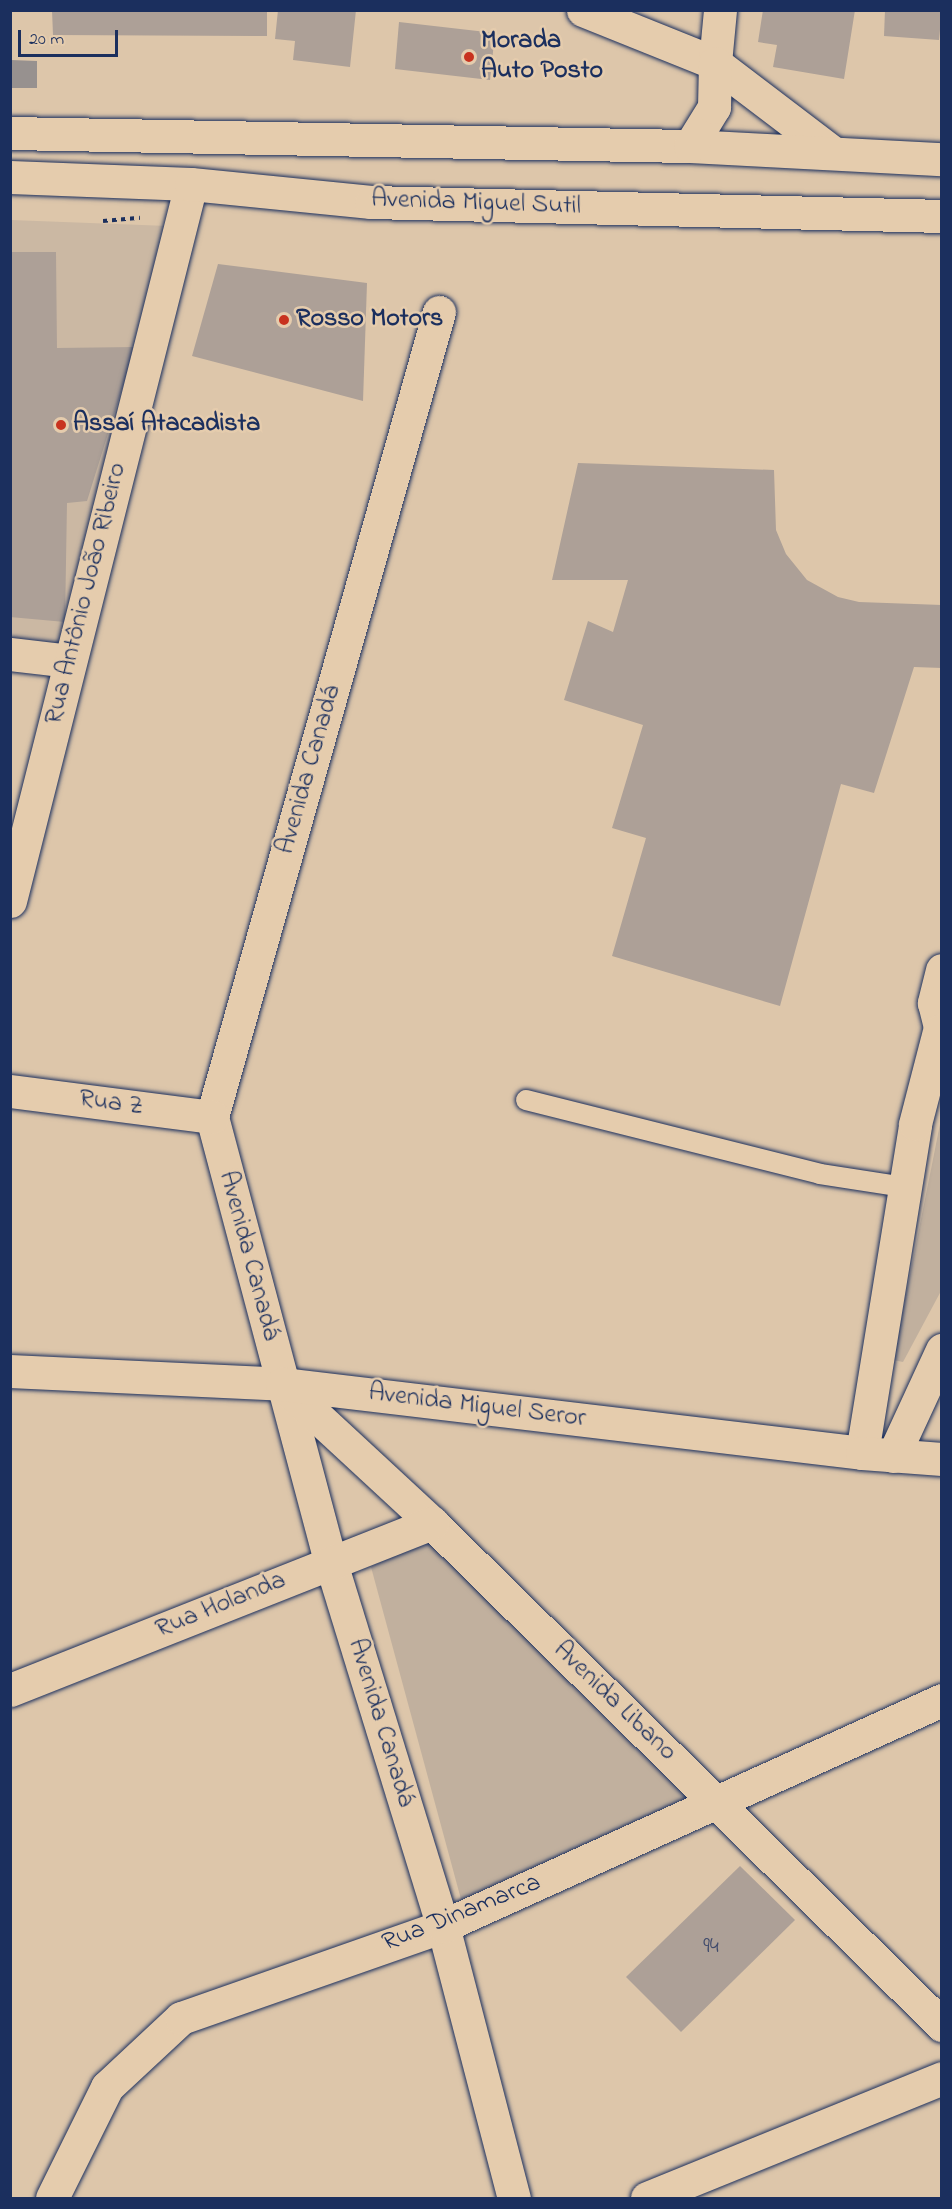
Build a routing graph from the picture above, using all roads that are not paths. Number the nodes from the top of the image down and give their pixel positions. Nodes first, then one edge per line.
1 (583, 10) edge
2 (720, 10) edge
3 (715, 63) junction
4 (10, 133) edge
5 (690, 146) junction
6 (831, 151) junction
7 (942, 159) edge
8 (10, 177) edge
9 (191, 184) junction
10 (942, 216) edge
11 (439, 312) dead end
12 (10, 654) edge
13 (70, 661) junction
14 (10, 901) edge
15 (942, 970) edge
16 (940, 1033) edge
17 (10, 1090) edge
18 (526, 1100) dead end
19 (212, 1117) junction
20 (904, 1187) junction
21 (942, 1350) edge
22 (10, 1371) edge
23 (282, 1384) junction
24 (877, 1455) junction
25 (942, 1459) edge
26 (432, 1523) junction
27 (331, 1563) junction
28 (10, 1690) edge
29 (942, 1700) edge
30 (718, 1804) junction
31 (443, 1926) junction
32 (942, 2025) edge
33 (942, 2078) edge
34 (52, 2199) edge
35 (514, 2199) edge
36 (647, 2199) edge

1 - 3 main road
2 - 3 main road
3 - 5 main road
3 - 6 main road
4 - 5 main road
5 - 6 main road
6 - 7 main road
8 - 9 main road, Avenida Miguel Sutil
9 - 10 main road, Avenida Miguel Sutil
9 - 13 main road, Rua Antônio João Ribeiro
11 - 19 main road, Avenida Canadá
12 - 13 main road
13 - 14 main road, Rua Antônio João Ribeiro
15 - 16 main road
16 - 20 main road
17 - 19 main road, Rua Z
18 - 20 lane
19 - 23 main road, Avenida Canadá
20 - 24 main road
21 - 24 main road
22 - 23 main road, Avenida Miguel Seror
23 - 24 main road, Avenida Miguel Seror
23 - 26 main road, Avenida Libano
23 - 27 main road, Avenida Canadá
24 - 25 main road, Avenida Miguel Seror
26 - 27 main road, Rua Holanda
26 - 30 main road, Avenida Libano
27 - 28 main road, Rua Holanda
27 - 31 main road, Avenida Canadá
29 - 30 main road, Rua Dinamarca
30 - 31 main road, Rua Dinamarca
30 - 32 main road, Avenida Libano
31 - 34 main road, Rua Dinamarca
31 - 35 main road, Avenida Canadá
33 - 36 main road

